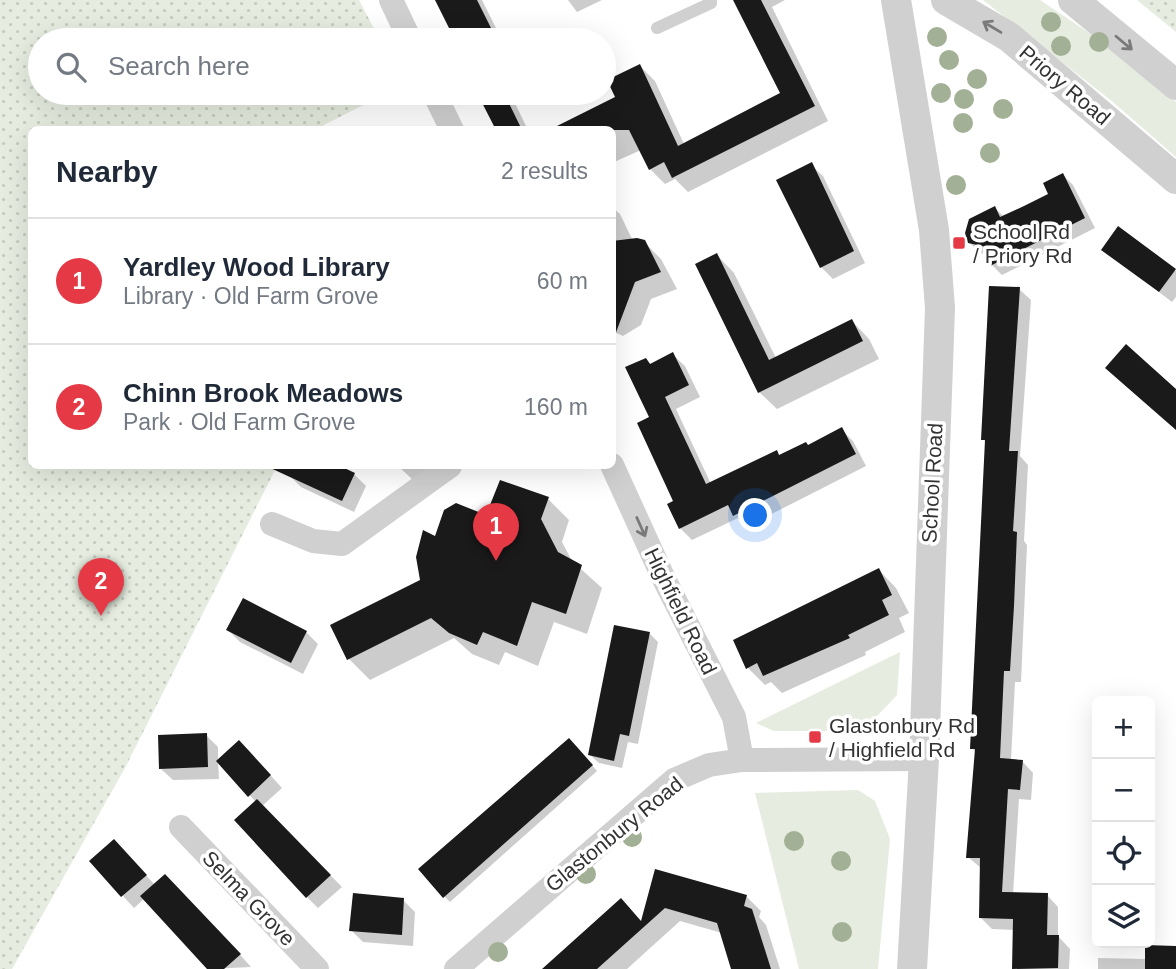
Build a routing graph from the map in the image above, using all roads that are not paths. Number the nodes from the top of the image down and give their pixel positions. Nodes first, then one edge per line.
1 (391, 0) edge
2 (711, 0) edge
3 (896, 0) edge
4 (946, 0) edge
5 (1073, 0) edge
6 (404, 28) edge
7 (657, 28) dead end
8 (1176, 85) edge
9 (440, 105) edge
10 (450, 126) edge
11 (1176, 179) edge
12 (446, 469) edge
13 (614, 469) edge
14 (272, 524) dead end
15 (924, 759) junction
16 (742, 760) junction
17 (181, 827) dead end
18 (317, 969) edge
19 (456, 969) edge
20 (912, 969) edge

1 - 6 street
2 - 7 lane
3 - 15 street, School Road
11 -> 4 street, Priory Road
5 -> 8 street
9 - 10 street
12 - 14 street
13 -> 16 street, Highfield Road
15 - 16 street, Glastonbury Road
15 - 20 street, School Road
16 - 19 street, Glastonbury Road
17 - 18 street, Selma Grove

